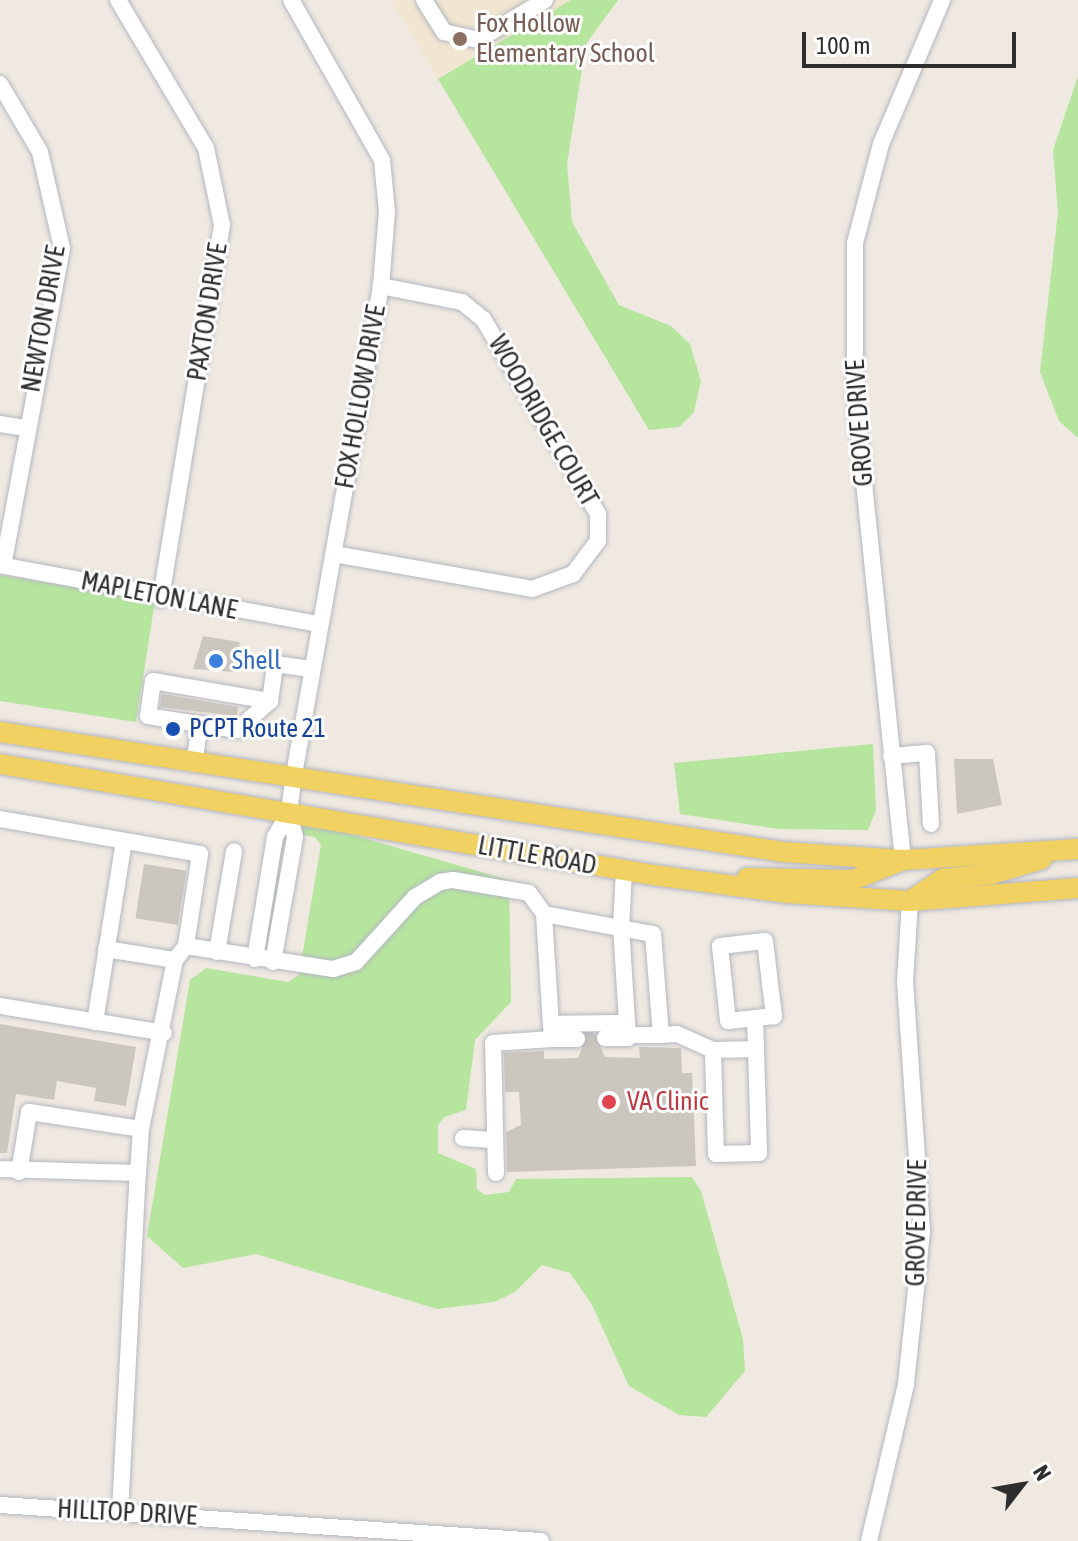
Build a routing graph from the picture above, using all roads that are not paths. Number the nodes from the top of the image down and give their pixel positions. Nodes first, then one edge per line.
1 (118, 0) edge
2 (291, 0) edge
3 (424, 0) edge
4 (545, 0) edge
5 (942, 0) edge
6 (0, 84) edge
7 (381, 286) junction
8 (0, 424) edge
9 (25, 428) junction
10 (334, 554) junction
11 (2, 565) edge
12 (161, 599) junction
13 (319, 624) junction
14 (311, 669) junction
15 (270, 701) junction
16 (200, 724) junction
17 (0, 732) edge
18 (891, 756) junction
19 (0, 764) edge
20 (194, 764) junction
21 (293, 780) junction
22 (289, 813) junction
23 (0, 819) edge
24 (931, 824) dead end
25 (124, 841) junction
26 (1071, 850) edge
27 (234, 851) dead end
28 (903, 860) junction
29 (624, 870) junction
30 (720, 884) junction
31 (1078, 888) edge
32 (910, 901) junction
33 (544, 914) junction
34 (621, 928) junction
35 (186, 946) junction
36 (106, 949) junction
37 (217, 952) junction
38 (255, 959) junction
39 (175, 960) junction
40 (273, 962) junction
41 (0, 1006) edge
42 (755, 1019) junction
43 (95, 1022) junction
44 (552, 1031) junction
45 (627, 1032) junction
46 (164, 1033) junction
47 (661, 1035) junction
48 (605, 1038) tunnel mouth
49 (577, 1039) tunnel mouth
50 (756, 1049) junction
51 (713, 1050) junction
52 (141, 1129) junction
53 (463, 1138) dead end
54 (495, 1140) junction
55 (0, 1169) edge
56 (19, 1172) junction
57 (138, 1173) junction
58 (496, 1173) dead end
59 (0, 1505) edge
60 (120, 1512) junction
61 (372, 1534) edge
62 (541, 1541) edge
63 (869, 1541) edge

1 - 12 street, PAXTON DRIVE
2 - 7 street, FOX HOLLOW DRIVE
3 - 4 street
5 - 18 street, GROVE DRIVE
6 - 9 street, NEWTON DRIVE
7 - 10 street, FOX HOLLOW DRIVE
7 - 10 street, WOODRIDGE COURT
8 - 9 street
9 - 11 street, NEWTON DRIVE
10 - 13 street, FOX HOLLOW DRIVE
11 - 12 street, MAPLETON LANE
12 - 13 street, MAPLETON LANE
13 - 14 street, FOX HOLLOW DRIVE
14 - 15 street
14 - 21 street, FOX HOLLOW DRIVE
15 - 16 street
15 - 16 street
16 - 20 street
17 - 20 main road, LITTLE ROAD
18 - 24 street
18 - 28 street, GROVE DRIVE
19 - 22 main road, LITTLE ROAD
20 - 21 main road, LITTLE ROAD
21 - 22 street, FOX HOLLOW DRIVE
21 - 28 main road, LITTLE ROAD
22 - 29 main road, LITTLE ROAD
22 - 38 street
22 - 40 street
23 - 25 street
25 - 35 street
25 - 36 street
26 - 28 main road, LITTLE ROAD
26 - 32 main road
27 - 37 street
28 - 30 main road
29 - 30 main road, LITTLE ROAD
29 - 34 street
30 - 32 main road, LITTLE ROAD
31 - 32 main road, LITTLE ROAD
32 - 63 street, GROVE DRIVE
33 - 34 street
33 - 40 street
33 - 44 street
34 - 45 street
34 - 47 street
35 - 37 street
35 - 39 street
36 - 39 street
36 - 43 street
37 - 38 street
38 - 40 street
39 - 46 street
41 - 43 street
42 - 42 street
42 - 50 street
43 - 46 street
44 - 45 street
44 - 49 street
44 - 54 street
45 - 47 street
45 - 48 street
46 - 52 street
47 - 51 street
50 - 51 street
50 - 51 street
52 - 56 street
52 - 57 street
53 - 54 street
54 - 58 street
55 - 56 street
56 - 57 street
57 - 60 street
59 - 60 street, HILLTOP DRIVE
60 - 61 street, HILLTOP DRIVE
61 - 62 street, HILLTOP DRIVE

